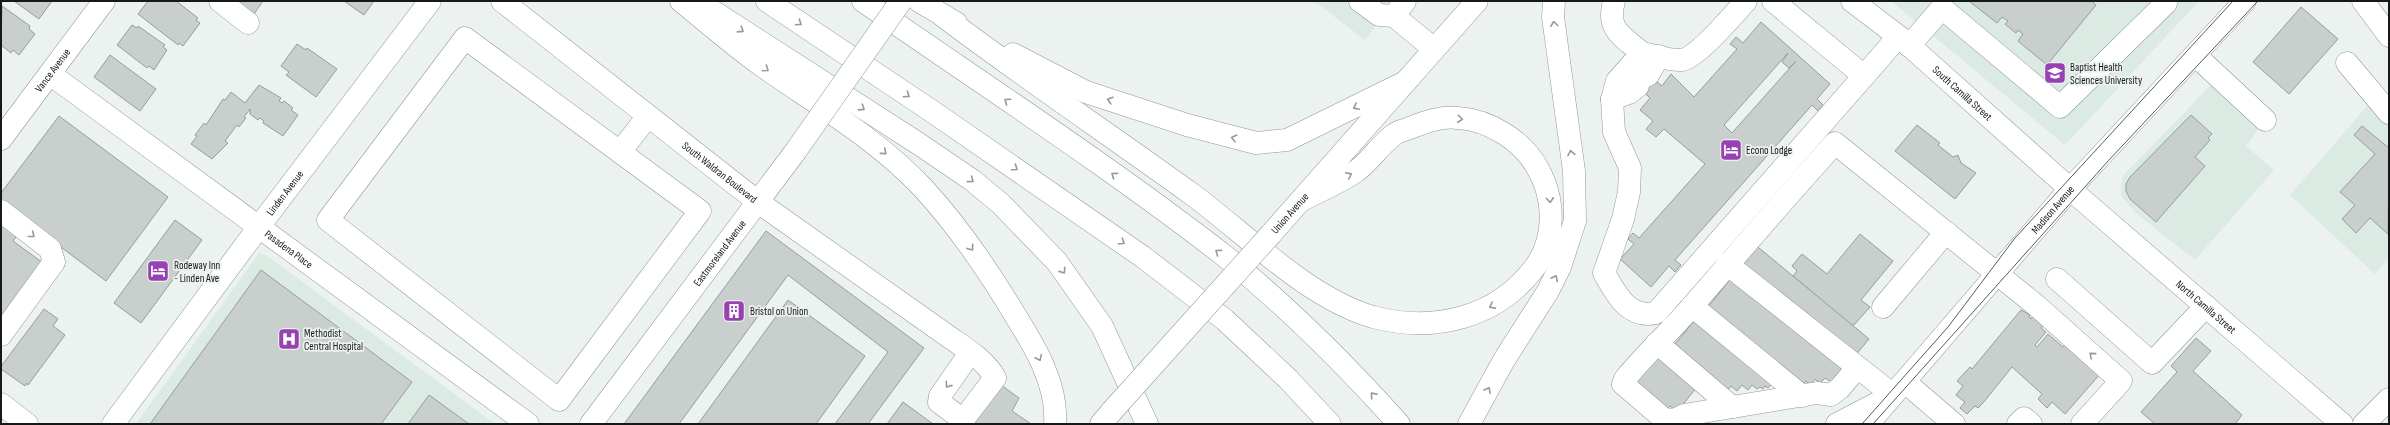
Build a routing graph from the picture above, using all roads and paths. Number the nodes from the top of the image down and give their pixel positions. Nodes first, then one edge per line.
1 (104, 1) edge
2 (220, 1) edge
3 (430, 1) edge
4 (502, 1) edge
5 (681, 1) edge
6 (697, 1) edge
7 (767, 1) edge
8 (863, 1) edge
9 (902, 1) edge
10 (919, 1) edge
11 (1360, 1) edge
12 (1477, 1) edge
13 (1554, 1) edge
14 (1614, 1) edge
15 (1746, 1) edge
16 (1773, 1) edge
17 (1852, 1) edge
18 (2245, 1) edge
19 (2363, 1) edge
20 (2166, 2) edge
21 (1400, 9) edge
22 (943, 16) junction
23 (248, 23) dead end
24 (2389, 36) edge
25 (1904, 42) junction
26 (1434, 49) junction
27 (1651, 54) junction
28 (2195, 55) junction
29 (2347, 63) dead end
30 (50, 74) junction
31 (1864, 76) junction
32 (1403, 83) junction
33 (1612, 99) junction
34 (2389, 113) edge
35 (648, 116) junction
36 (2265, 120) dead end
37 (1, 139) edge
38 (620, 152) junction
39 (2070, 189) junction
40 (1302, 200) junction
41 (758, 202) junction
42 (1, 211) edge
43 (258, 228) junction
44 (1946, 232) junction
45 (1727, 264) junction
46 (1997, 272) junction
47 (2057, 279) dead end
48 (1692, 306) junction
49 (2206, 306) junction
50 (1883, 307) dead end
51 (1, 335) edge
52 (1658, 343) junction
53 (970, 353) junction
54 (1856, 369) junction
55 (1899, 389) junction
56 (1802, 396) junction
57 (2389, 399) edge
58 (1, 404) edge
59 (1732, 407) junction
60 (1106, 418) edge
61 (962, 422) edge
62 (28, 424) edge
63 (113, 424) edge
64 (528, 424) edge
65 (591, 424) edge
66 (1055, 424) edge
67 (1147, 424) edge
68 (1330, 424) edge
69 (1399, 424) edge
70 (1469, 424) edge
71 (1836, 424) edge
72 (1868, 424) edge
73 (1954, 424) edge
74 (2018, 424) edge
75 (2031, 424) edge
76 (2082, 424) edge
77 (2342, 424) edge
78 (2364, 424) edge

1 - 30 main road, Vance Avenue
2 - 23 main road
3 - 43 main road, Linden Avenue
4 - 35 main road, South Waldran Boulevard
5 -> 66 main road
6 -> 67 main road
7 -> 68 main road
69 -> 8 main road
9 - 41 main road, Eastmoreland Avenue, bridge
10 - 22 main road
11 - 21 main road
12 - 26 main road, Union Avenue
70 -> 13 main road
14 - 27 main road
15 - 27 main road
16 - 31 main road
17 - 25 main road, South Camilla Street
18 - 28 main road, Madison Avenue
19 - 24 main road
20 - 25 main road
21 - 26 main road
32 -> 22 main road
40 -> 22 main road
25 - 31 main road
25 - 39 main road, South Camilla Street
26 - 32 main road, Union Avenue
27 - 33 main road
27 - 33 main road
28 - 36 main road
28 - 39 main road, Madison Avenue
29 - 34 main road
30 - 37 main road, Vance Avenue
30 - 43 main road, Pasadena Place
31 - 33 main road
32 - 40 main road, Union Avenue
35 - 38 main road
35 - 41 main road, South Waldran Boulevard
38 - 38 main road
39 - 46 main road, Madison Avenue
39 - 49 main road, North Camilla Street
40 - 60 main road, Union Avenue, bridge
41 - 53 main road, South Waldran Boulevard
41 - 65 main road, Eastmoreland Avenue
42 -> 51 main road
43 - 63 main road, Linden Avenue
43 - 64 main road, Pasadena Place
44 - 45 main road
44 - 46 main road
44 - 50 main road
45 - 48 main road
45 - 54 main road
46 - 55 main road, Madison Avenue
76 -> 46 main road
47 - 49 main road
48 - 52 main road
48 - 56 main road
49 - 77 main road, North Camilla Street
52 - 59 main road
52 - 59 main road
53 -> 61 main road
53 - 61 main road, South Waldran Boulevard
54 - 55 main road
54 - 56 main road
55 - 71 main road
55 - 72 main road, Madison Avenue
55 - 73 main road
56 - 59 main road
57 - 78 main road
58 - 62 main road
74 - 75 main road

